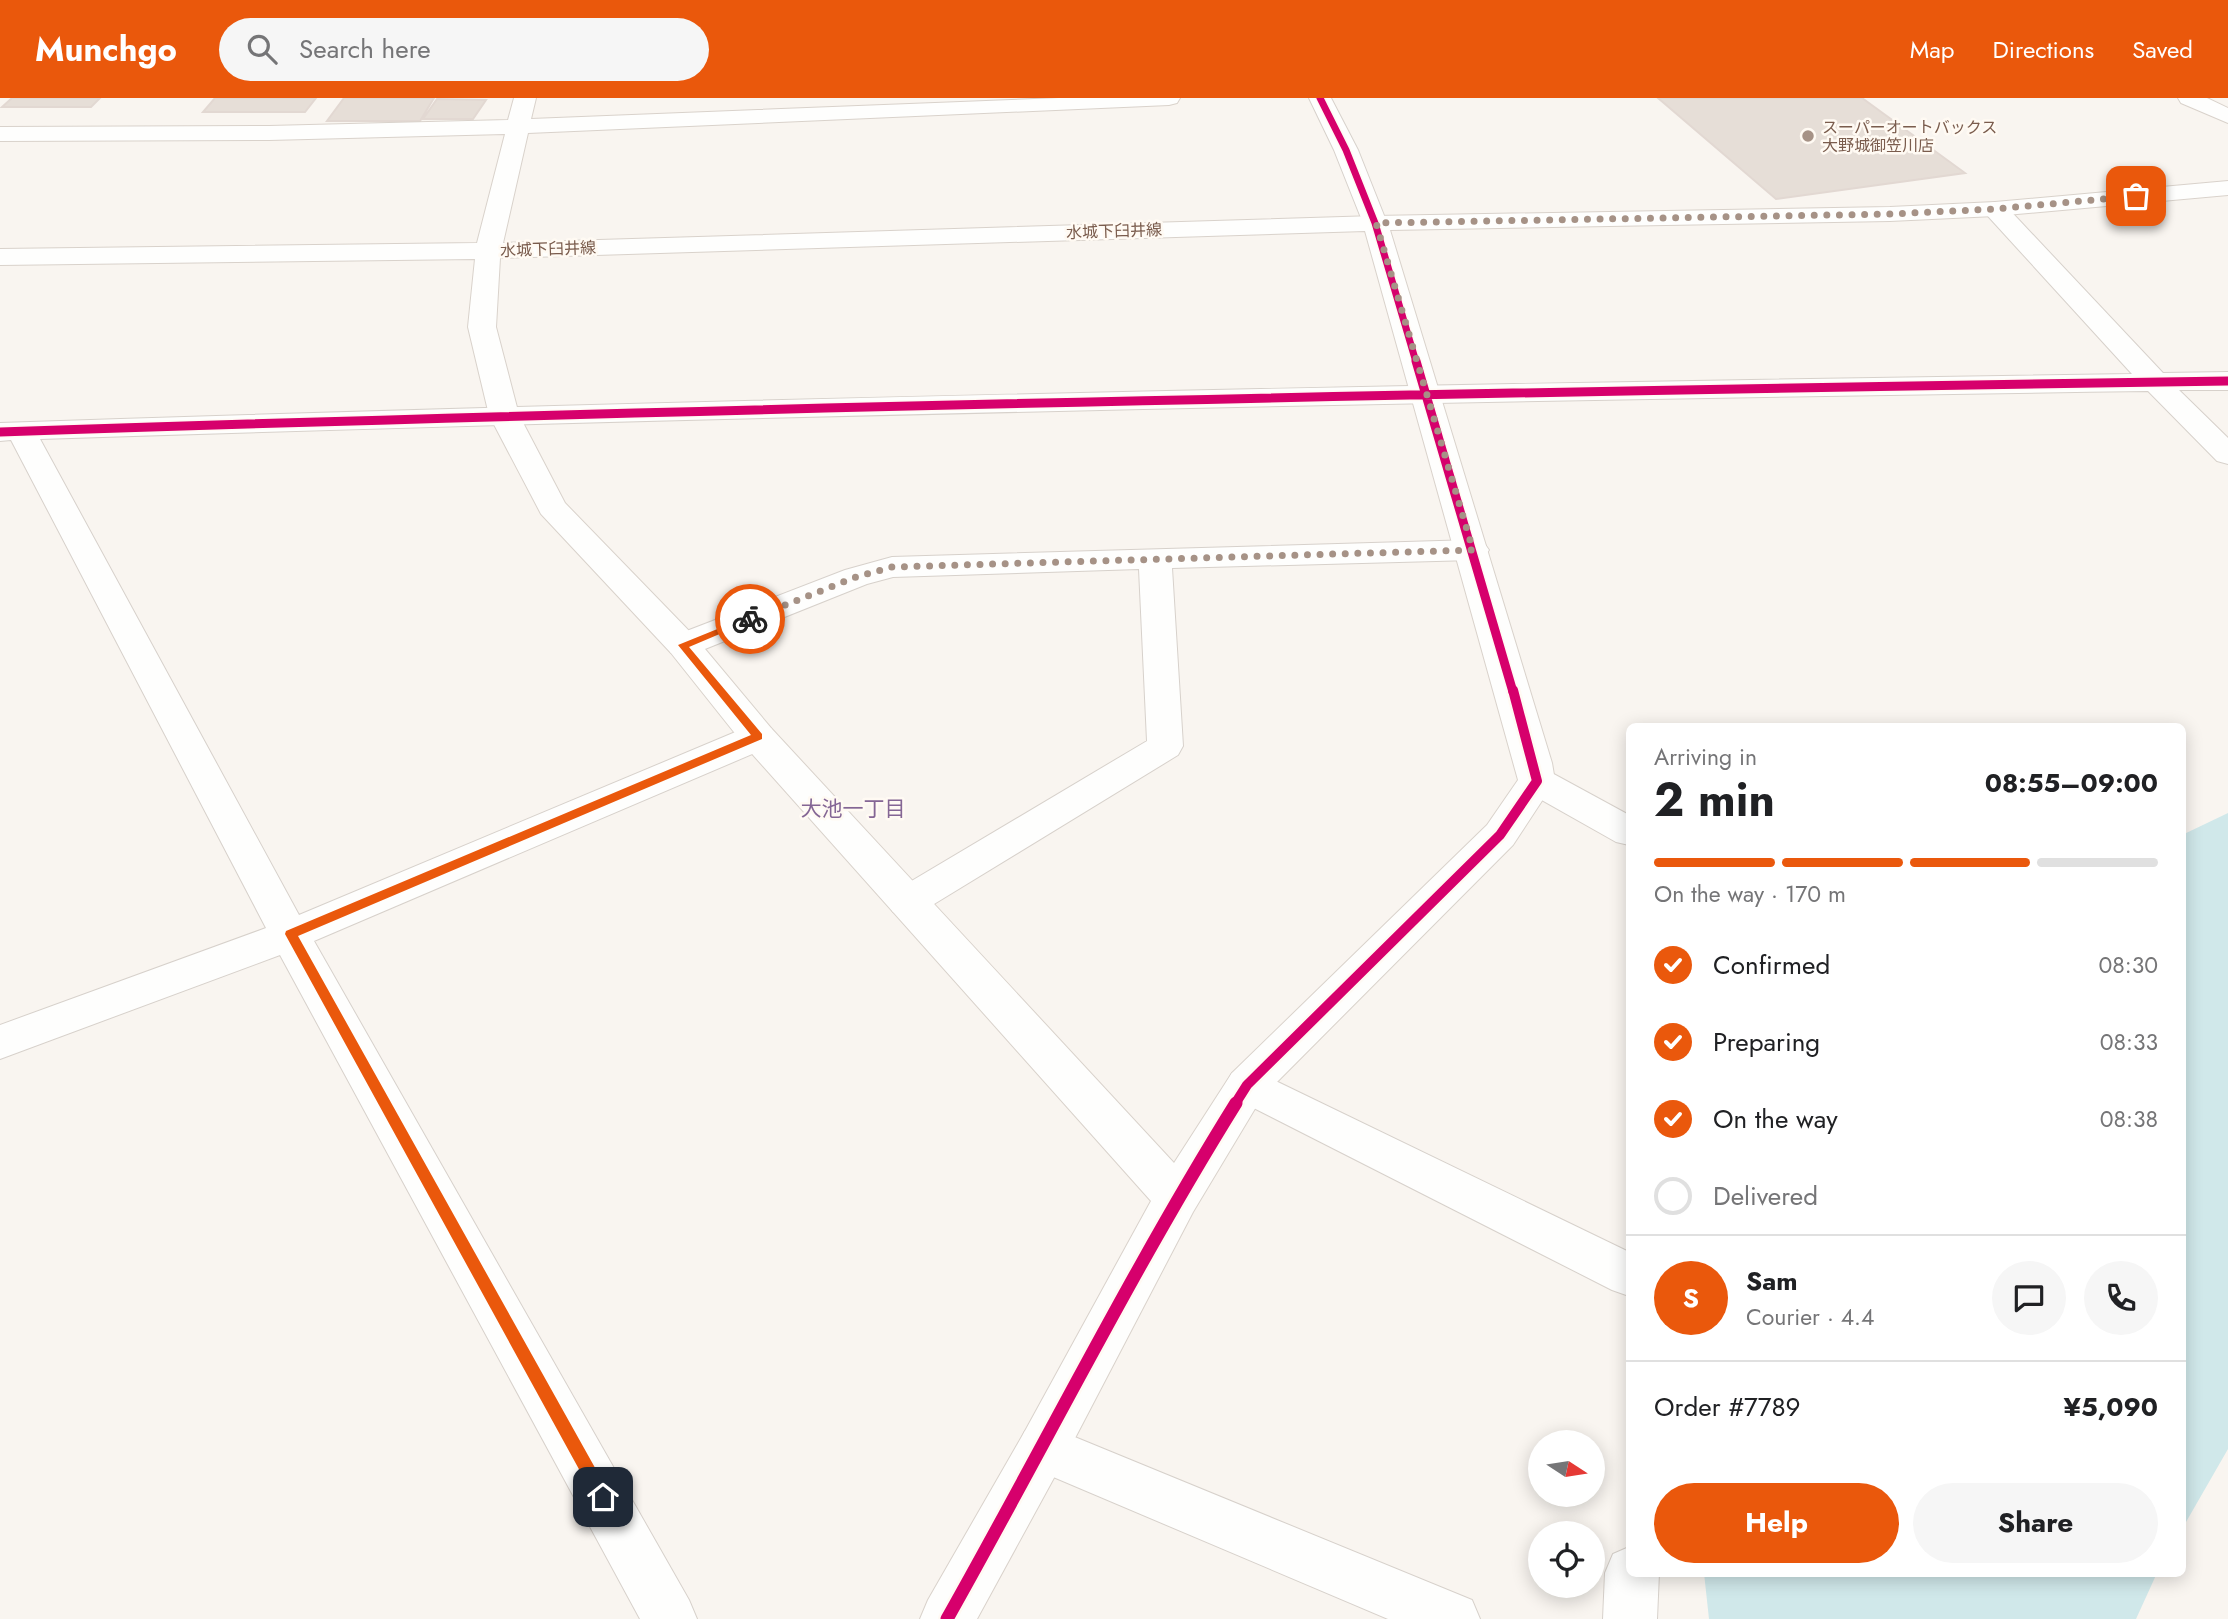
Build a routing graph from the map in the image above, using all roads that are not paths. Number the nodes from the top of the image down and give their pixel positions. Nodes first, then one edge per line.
1 (1169, 98) edge
2 (1320, 98) edge
3 (2189, 98) edge
4 (522, 112) edge
5 (2228, 117) edge
6 (0, 134) edge
7 (2228, 188) edge
8 (1995, 209) junction
9 (1376, 223) junction
10 (488, 251) junction
11 (0, 257) edge
12 (2228, 381) edge
13 (2156, 383) junction
14 (1426, 393) junction
15 (504, 415) junction
16 (11, 432) edge
17 (2228, 455) edge
18 (1473, 550) junction
19 (1155, 559) junction
20 (683, 645) junction
21 (758, 737) junction
22 (1537, 781) junction
23 (1626, 830) edge
24 (907, 902) junction
25 (290, 934) junction
26 (0, 1042) edge
27 (1247, 1085) junction
28 (1177, 1198) junction
29 (1626, 1274) edge
30 (1043, 1448) junction
31 (1632, 1577) edge
32 (670, 1619) edge
33 (947, 1619) edge
34 (1452, 1619) edge
35 (1630, 1619) edge

1 - 4 street
2 - 9 street
3 - 5 street
4 - 6 street
4 - 10 street
7 - 8 street, 水城下臼井線
8 - 9 street, 水城下臼井線
8 - 13 street
9 - 10 street, 水城下臼井線
9 - 14 street
10 - 11 street, 水城下臼井線
10 - 15 street
12 - 13 street
13 - 14 street
13 - 17 street
14 - 15 street
14 - 18 street
15 - 16 street
15 - 20 street
16 - 25 street
18 - 19 street
18 - 22 street
19 - 20 street
19 - 24 street
20 - 21 street
21 - 24 street
21 - 25 street
22 - 23 street
22 - 27 street
24 - 28 street
25 - 26 street
25 - 32 street
27 - 28 street
27 - 29 street
28 - 30 street
30 - 33 street
30 - 34 street
31 - 35 street

